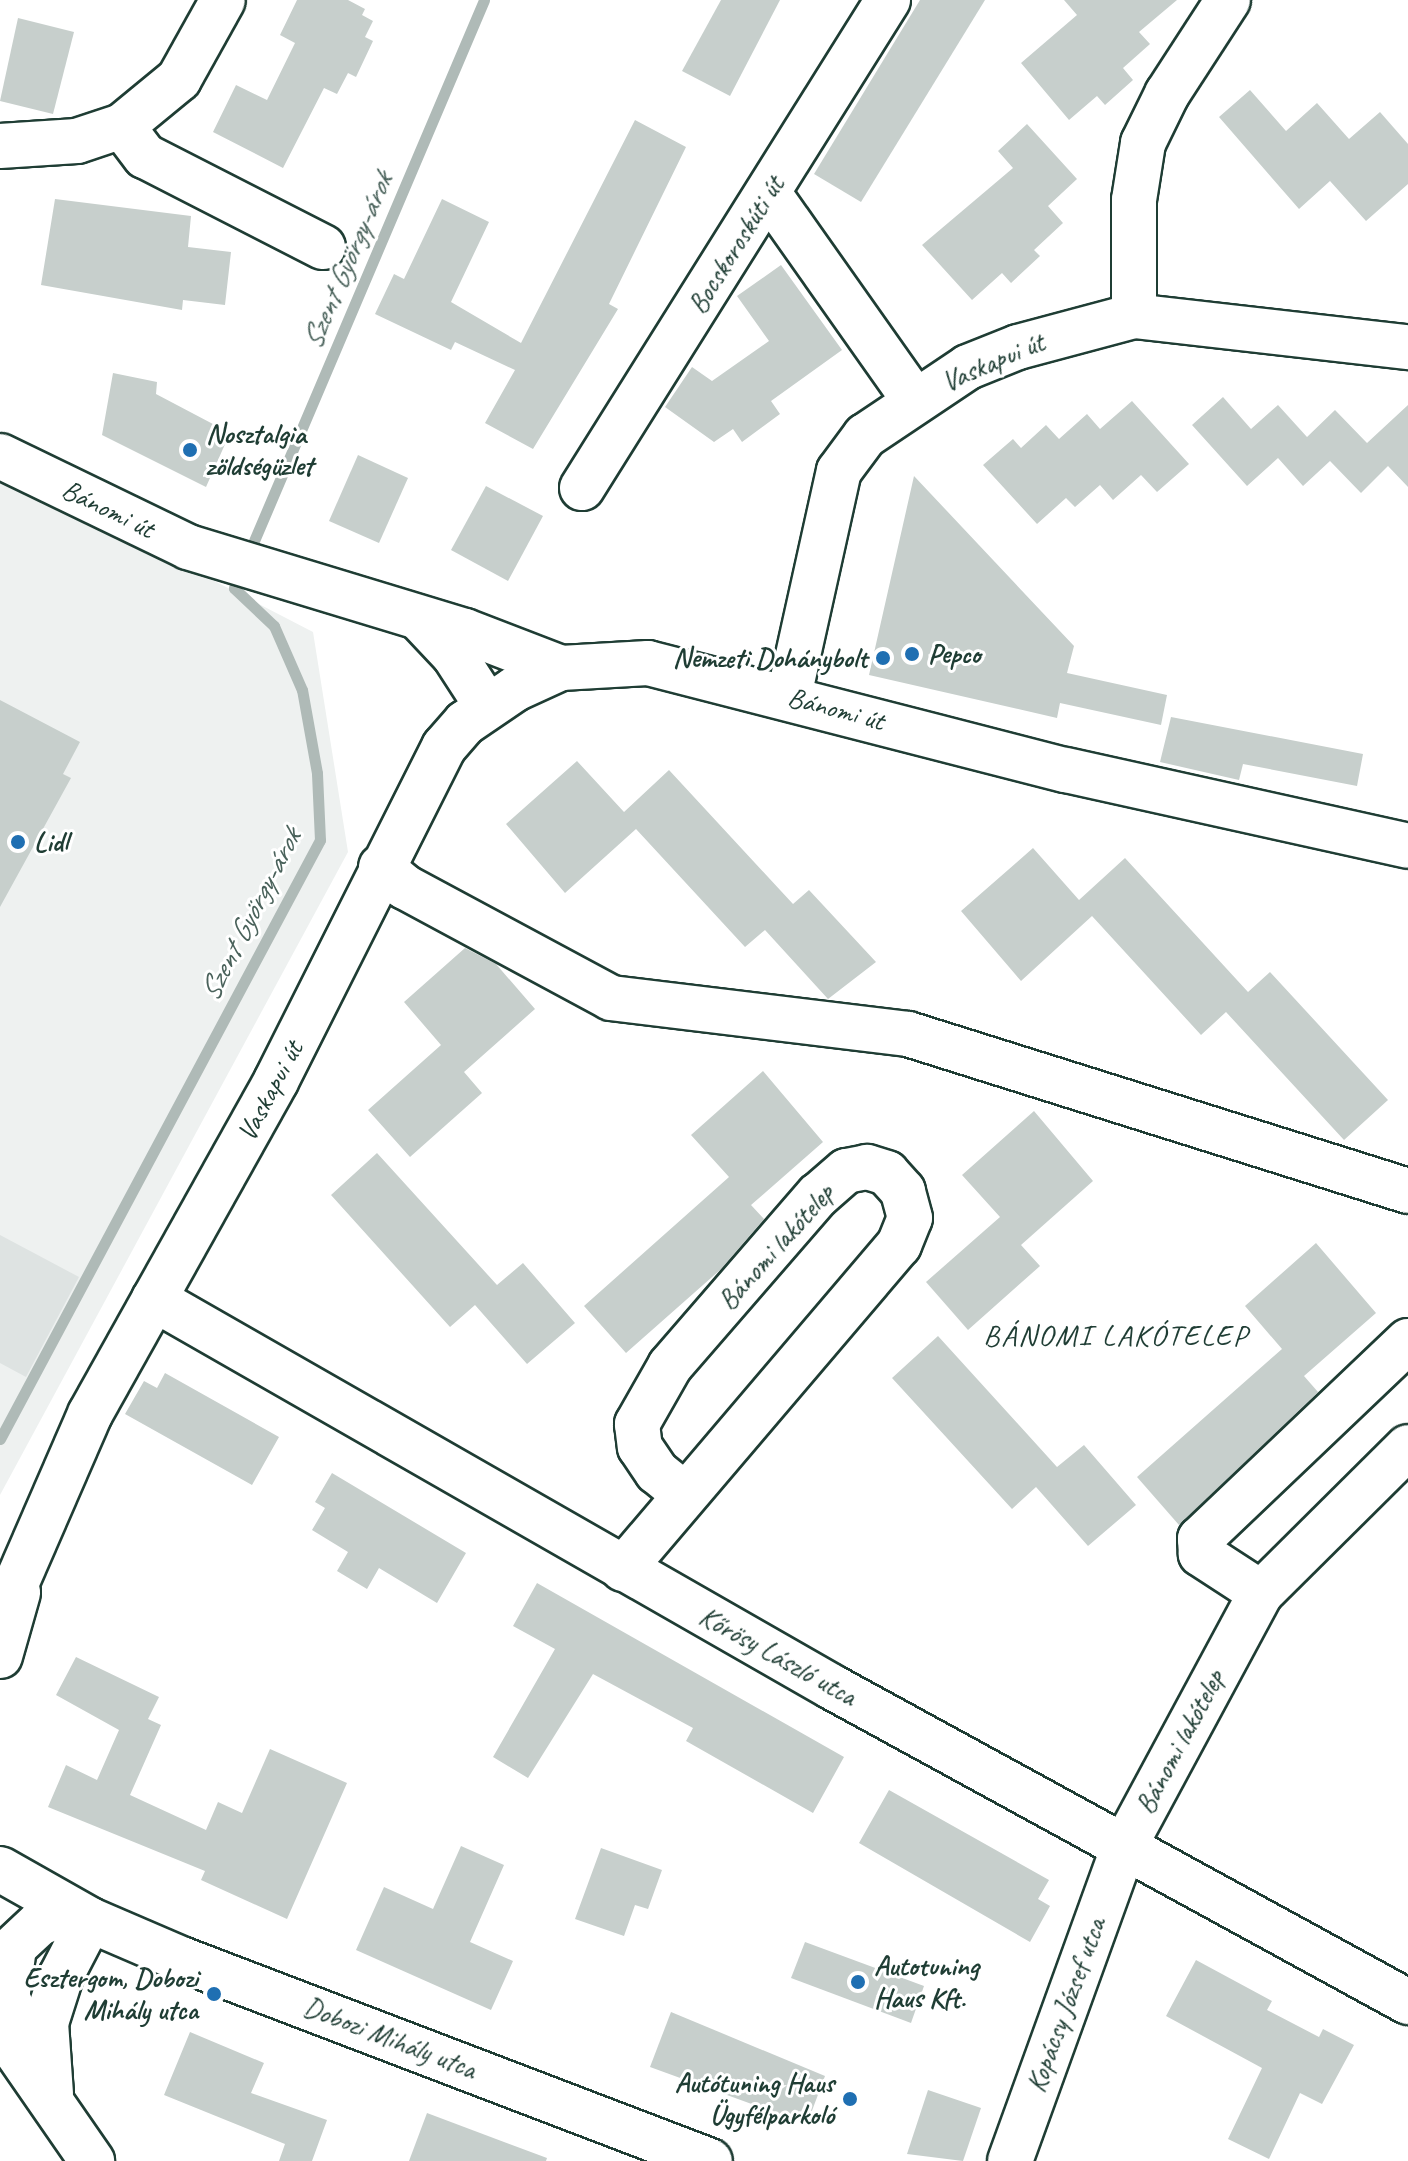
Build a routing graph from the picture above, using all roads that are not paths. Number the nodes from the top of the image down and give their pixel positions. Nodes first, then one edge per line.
1 (223, 0) edge
2 (888, 0) edge
3 (1228, 0) edge
4 (122, 126) junction
5 (0, 146) edge
6 (769, 194) junction
7 (323, 247) dead end
8 (1134, 316) junction
9 (1407, 348) edge
10 (913, 398) junction
11 (0, 456) edge
12 (582, 488) dead end
13 (419, 618) junction
14 (561, 668) junction
15 (789, 696) junction
16 (487, 706) junction
17 (1408, 846) edge
18 (381, 867) junction
19 (1408, 1191) edge
20 (154, 1299) junction
21 (1408, 1341) edge
22 (1408, 1447) edge
23 (685, 1495) junction
24 (27, 1560) junction
25 (623, 1569) junction
26 (1261, 1593) junction
27 (0, 1621) edge
28 (0, 1656) edge
29 (1123, 1849) junction
30 (0, 1869) edge
31 (0, 1884) edge
32 (81, 1916) junction
33 (2, 2002) edge
34 (1408, 2002) edge
35 (51, 2094) junction
36 (92, 2161) edge
37 (710, 2161) edge
38 (1010, 2161) edge

1 - 4 street
2 - 6 street, Bocskoroskúti út
3 - 8 street
4 - 5 street
4 - 7 street
6 - 10 street
6 - 12 street, Bocskoroskúti út
8 - 9 street, Vaskapui út
8 - 10 street, Vaskapui út
10 - 15 street, Vaskapui út
11 - 13 street, Bánomi út
13 - 14 street, Bánomi út
13 - 16 street
14 - 15 street, Bánomi út
14 - 16 street, Vaskapui út
15 - 17 street, Bánomi út
16 - 18 street, Vaskapui út
18 - 19 street
18 - 20 street, Vaskapui út
20 - 24 street, Vaskapui út
20 - 25 street, Kőrösy László utca
21 - 26 street
22 - 26 street, Bánomi lakótelep
23 - 23 street, Bánomi lakótelep
23 - 25 street, Bánomi lakótelep
24 - 27 street, Vaskapui út
24 - 28 street, Vaskapui út
25 - 29 street, Kőrösy László utca
26 - 29 street, Bánomi lakótelep
29 - 34 street, Kőrösy László utca
29 - 38 street, Kopácsy József utca
30 - 32 street, Dobozi Mihály utca
31 - 32 street, Dobozi Mihály utca
32 - 33 street
32 - 35 street
32 - 37 street, Dobozi Mihály utca
33 - 35 street
35 - 36 street

